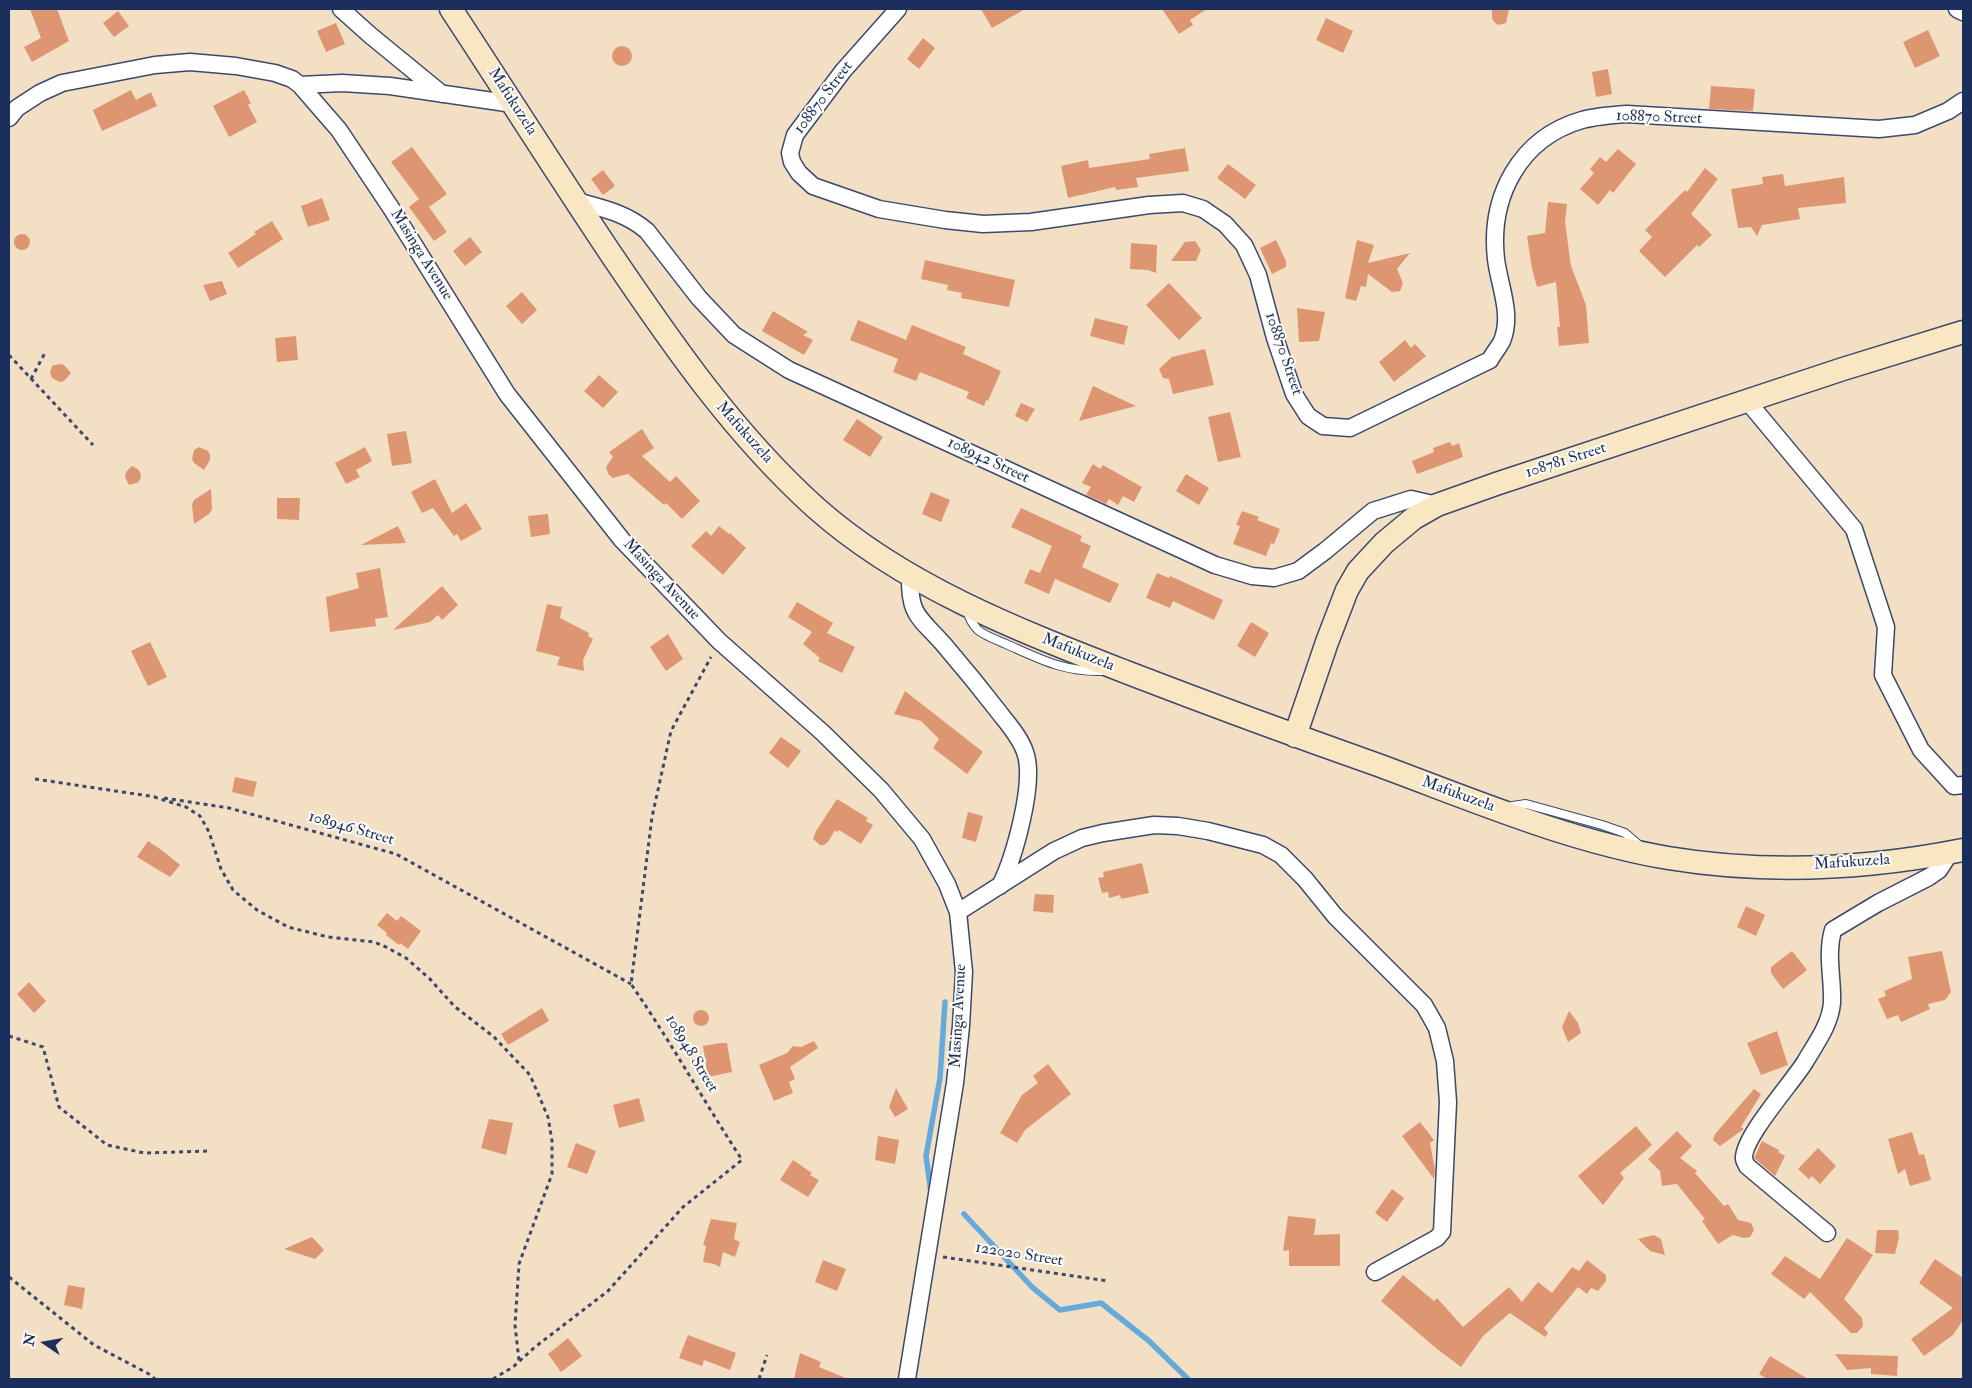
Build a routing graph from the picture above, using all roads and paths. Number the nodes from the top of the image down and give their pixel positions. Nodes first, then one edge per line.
1 (341, 9) edge
2 (451, 9) edge
3 (898, 9) edge
4 (1957, 9) edge
5 (1963, 12) edge
6 (300, 84) junction
7 (442, 94) junction
8 (1963, 101) edge
9 (513, 104) junction
10 (9, 118) edge
11 (576, 201) junction
12 (1963, 332) edge
13 (46, 351) dead end
14 (9, 355) edge
15 (31, 379) junction
16 (1748, 402) junction
17 (93, 445) dead end
18 (1437, 506) junction
19 (910, 574) junction
20 (719, 641) junction
21 (1295, 736) junction
22 (35, 779) dead end
23 (1963, 785) edge
24 (154, 797) junction
25 (1957, 852) edge
26 (1000, 886) junction
27 (958, 912) junction
28 (631, 984) junction
29 (9, 1036) edge
30 (209, 1151) dead end
31 (1828, 1233) dead end
32 (928, 1254) junction
33 (1375, 1272) dead end
34 (9, 1277) edge
35 (1108, 1281) dead end
36 (767, 1355) dead end
37 (519, 1361) junction
38 (154, 1379) edge
39 (493, 1379) edge
40 (759, 1379) edge
41 (907, 1379) edge

1 - 7 street
2 - 9 main road, Mafukuzela
3 - 8 street, 108870 Street
4 - 5 street
6 - 7 street
6 - 10 street, Masinga Avenue
6 - 20 street, Masinga Avenue
7 - 9 street
9 - 11 main road, Mafukuzela
11 - 18 street, 108942 Street
11 - 19 main road, Mafukuzela
12 - 16 main road, 108781 Street
13 - 15 path
14 - 15 path
15 - 17 path
16 - 18 main road, 108781 Street
16 - 23 street
18 - 21 main road, 108781 Street
19 - 21 main road, Mafukuzela
19 - 26 street
20 - 27 street, Masinga Avenue
20 - 28 path
21 - 25 main road, Mafukuzela
22 - 24 path, 108946 Street
24 - 28 path, 108946 Street
24 - 37 path
25 - 31 street
26 - 27 street
26 - 33 street
27 - 32 street, Masinga Avenue
28 - 37 path, 108948 Street
29 - 30 path
32 - 35 path, 122020 Street
32 - 41 street, Masinga Avenue
34 - 38 path
36 - 40 path
37 - 39 path, 108948 Street

